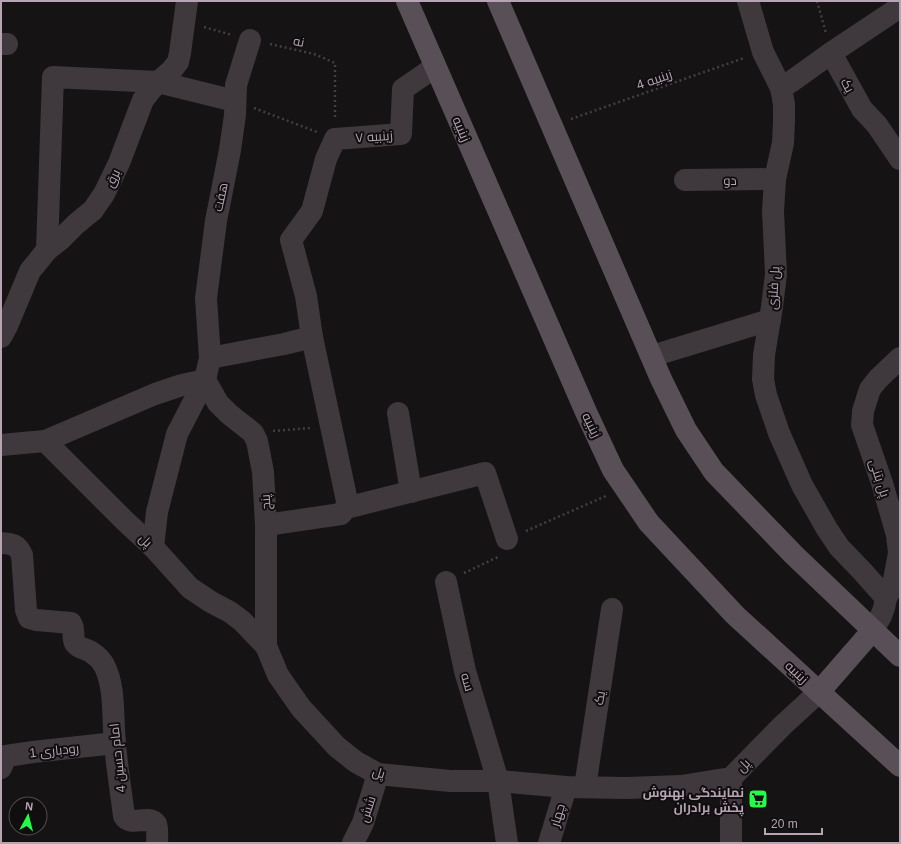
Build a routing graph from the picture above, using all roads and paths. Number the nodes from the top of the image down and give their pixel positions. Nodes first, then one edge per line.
1 (406, 1) edge
2 (498, 1) edge
3 (748, 1) edge
4 (817, 1) edge
5 (900, 7) edge
6 (186, 11) edge
7 (250, 40) junction
8 (763, 52) junction
9 (831, 53) junction
10 (435, 67) junction
11 (158, 82) junction
12 (781, 88) junction
13 (235, 101) junction
14 (552, 125) junction
15 (335, 139) junction
16 (900, 158) edge
17 (775, 179) junction
18 (685, 180) dead end
19 (47, 250) junction
20 (770, 320) junction
21 (1, 337) edge
22 (312, 337) junction
23 (652, 356) junction
24 (210, 358) junction
25 (900, 358) edge
26 (205, 380) junction
27 (398, 413) dead end
28 (331, 426) junction
29 (253, 433) junction
30 (46, 441) junction
31 (1, 445) edge
32 (625, 487) junction
33 (411, 492) junction
34 (346, 508) junction
35 (266, 525) junction
36 (507, 539) junction
37 (1, 543) edge
38 (153, 547) junction
39 (446, 582) joint
40 (886, 598) junction
41 (612, 609) dead end
42 (873, 630) junction
43 (266, 646) junction
44 (900, 656) edge
45 (819, 692) junction
46 (115, 743) junction
47 (3, 760) edge
48 (900, 766) edge
49 (378, 774) junction
50 (731, 778) junction
51 (498, 781) junction
52 (576, 787) junction
53 (157, 843) edge
54 (353, 843) edge
55 (507, 843) edge
56 (549, 843) edge
57 (731, 843) edge

1 - 10 main road, زینبیه
2 - 14 main road
3 - 8 street, پل فلزی
4 - 9 path
5 - 9 street
6 - 7 path, نه
6 - 11 street, برق
7 - 13 street, هفت
7 - 15 path, نه
8 - 12 street, پل فلزی
8 - 14 path, زینبیه 4
9 - 12 street
9 - 16 street, یک
10 - 15 street, زینبیه ۷
10 - 32 main road, زینبیه
11 - 13 street
11 - 19 street, برق
11 - 19 street
12 - 17 street, پل فلزی
13 - 15 path
13 - 24 street, هفت
14 - 23 main road
15 - 22 street
17 - 18 street, دو
17 - 20 street, پل فلزی
19 - 21 street, برق
20 - 23 street
20 - 40 street, پل فلزی
22 - 24 street
22 - 28 street
23 - 42 main road
24 - 26 street, هفت
25 - 40 street, پل بتنی
26 - 29 street
26 - 30 street
26 - 38 street, هفت
27 - 33 street
28 - 29 path
28 - 34 street
29 - 35 street, پنج
30 - 31 street
30 - 38 street, پل
32 - 36 path
32 - 45 main road, زینبیه
33 - 34 street
33 - 36 street
34 - 35 street
35 - 43 street, پنج
36 - 39 path
37 - 46 street, امام حسین 4
38 - 43 street, پل
39 - 51 street, سه
40 - 42 street, پل بتنی
41 - 52 street, یک
42 - 44 main road
42 - 45 main road
43 - 49 street, پل
45 - 48 main road, زینبیه
45 - 50 street, پل
46 - 47 street, رودباری 1
46 - 53 street, امام حسین 4
49 - 51 street, پل
49 - 54 street, شش
50 - 52 street, پل
50 - 57 street
51 - 52 street, پل
51 - 55 street, سه
52 - 56 street, چهار

